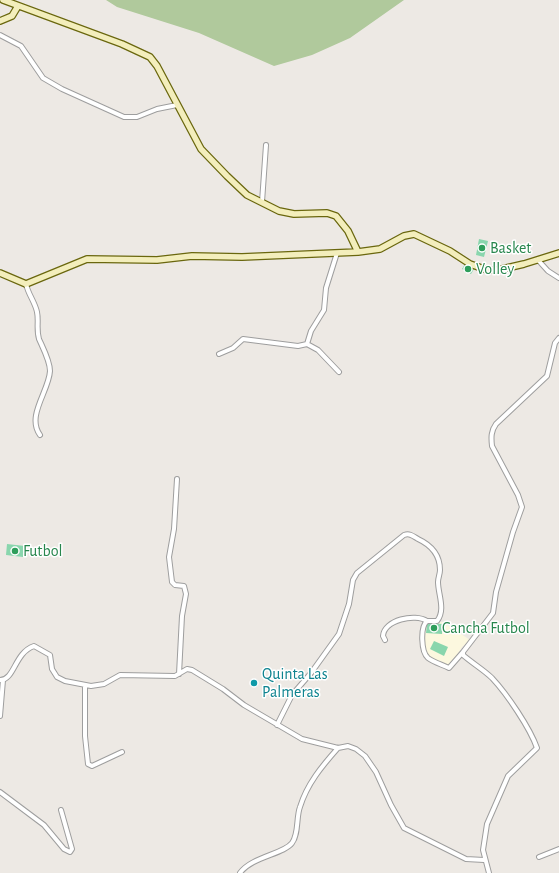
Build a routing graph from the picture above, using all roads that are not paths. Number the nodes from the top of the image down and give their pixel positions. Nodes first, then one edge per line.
1 (3, 0) edge
2 (18, 6) junction
3 (0, 21) edge
4 (0, 35) edge
5 (177, 105) junction
6 (266, 145) dead end
7 (262, 202) junction
8 (358, 252) junction
9 (559, 253) edge
10 (337, 254) junction
11 (538, 260) junction
12 (0, 273) edge
13 (559, 278) edge
14 (26, 284) junction
15 (559, 338) edge
16 (307, 344) junction
17 (219, 354) dead end
18 (339, 372) dead end
19 (40, 435) dead end
20 (177, 479) dead end
21 (426, 621) junction
22 (385, 640) dead end
23 (463, 652) junction
24 (179, 674) junction
25 (1, 680) edge
26 (85, 685) junction
27 (0, 716) edge
28 (277, 725) junction
29 (338, 748) junction
30 (122, 752) dead end
31 (0, 792) edge
32 (61, 810) dead end
33 (559, 849) edge
34 (539, 857) dead end
35 (484, 860) junction
36 (240, 873) edge
37 (490, 873) edge

1 - 2 street
2 - 3 street
2 - 5 street
4 - 5 street
5 - 7 street
6 - 7 street
7 - 8 street
8 - 10 street
8 - 11 street
9 - 11 street
10 - 14 street
10 - 16 street
11 - 13 street
12 - 14 street
14 - 19 street
15 - 23 street
16 - 17 street
16 - 18 street
20 - 24 street
21 - 22 street
21 - 23 street
21 - 28 street
23 - 35 street
24 - 26 street
24 - 28 street
25 - 26 street
25 - 27 street
26 - 30 street
28 - 29 street
29 - 35 street
29 - 36 street
31 - 32 street
33 - 34 street
35 - 37 street

